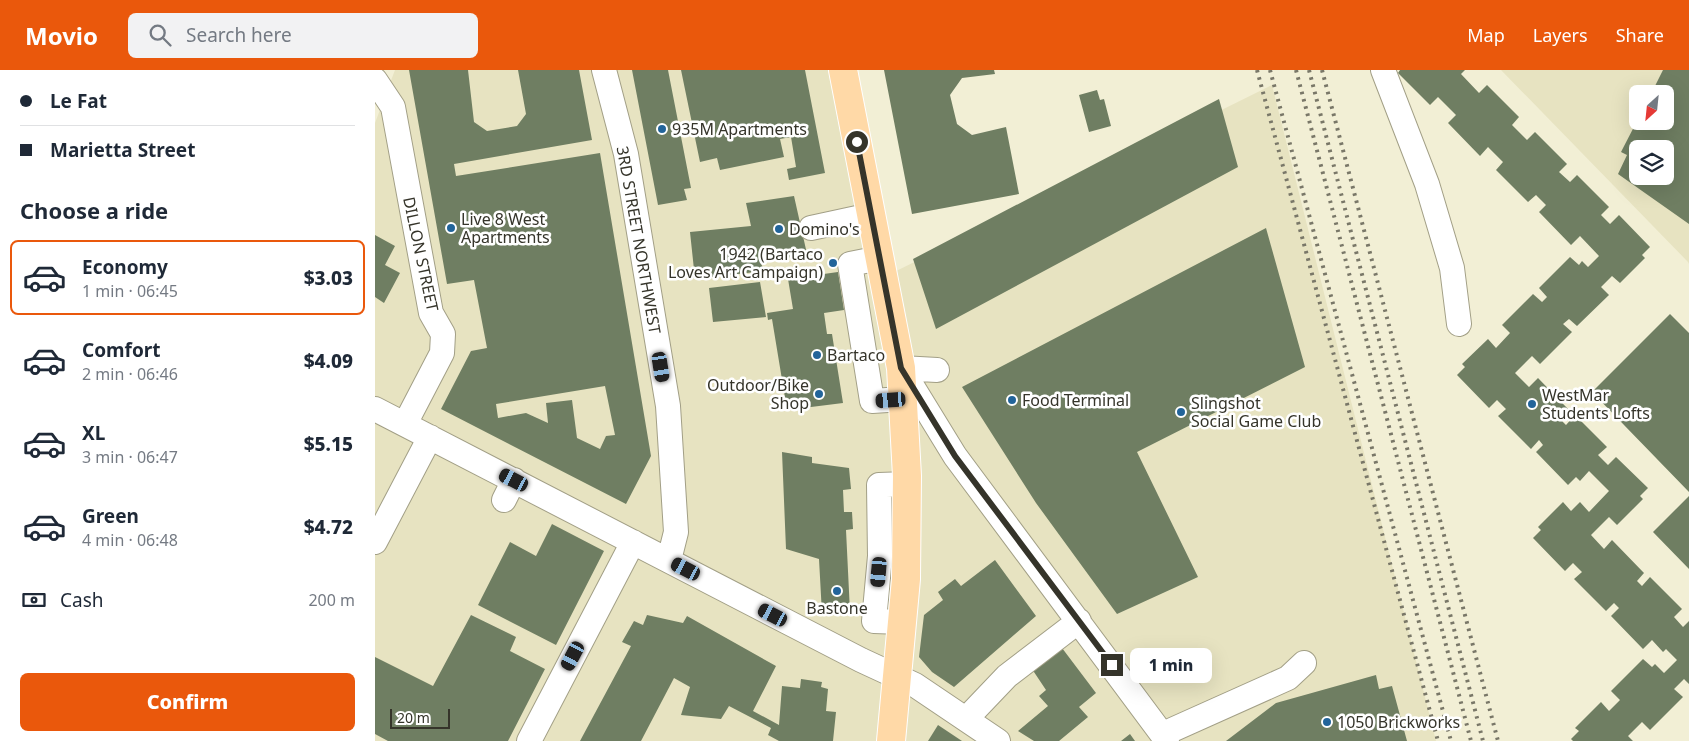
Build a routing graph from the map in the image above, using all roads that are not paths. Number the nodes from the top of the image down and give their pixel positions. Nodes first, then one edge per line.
1 (604, 70) edge
2 (843, 70) edge
3 (1383, 70) edge
4 (375, 80) edge
5 (871, 215) junction
6 (811, 228) dead end
7 (880, 258) junction
8 (1459, 324) dead end
9 (901, 368) junction
10 (937, 370) dead end
11 (903, 399) junction
12 (375, 409) edge
13 (405, 424) junction
14 (430, 437) junction
15 (375, 542) edge
16 (633, 542) junction
17 (669, 560) junction
18 (1079, 621) junction
19 (1304, 663) dead end
20 (897, 677) junction
21 (966, 720) junction
22 (1165, 738) edge
23 (529, 741) edge
24 (891, 741) edge
25 (998, 741) edge

1 - 17 street, 3RD STREET NORTHWEST
2 - 5 main road
3 - 8 street
4 - 13 street, DILLON STREET
5 - 6 street
5 - 7 main road
7 - 9 main road
7 - 11 street
9 - 10 street
9 - 11 main road
9 - 18 street
11 - 20 main road
12 - 13 street
13 - 14 street
14 - 15 street
14 - 16 street
16 - 17 street
16 - 23 street
17 - 20 street
18 - 21 street
18 - 22 street
19 - 22 street
20 - 21 street
20 - 24 main road
21 - 25 street

